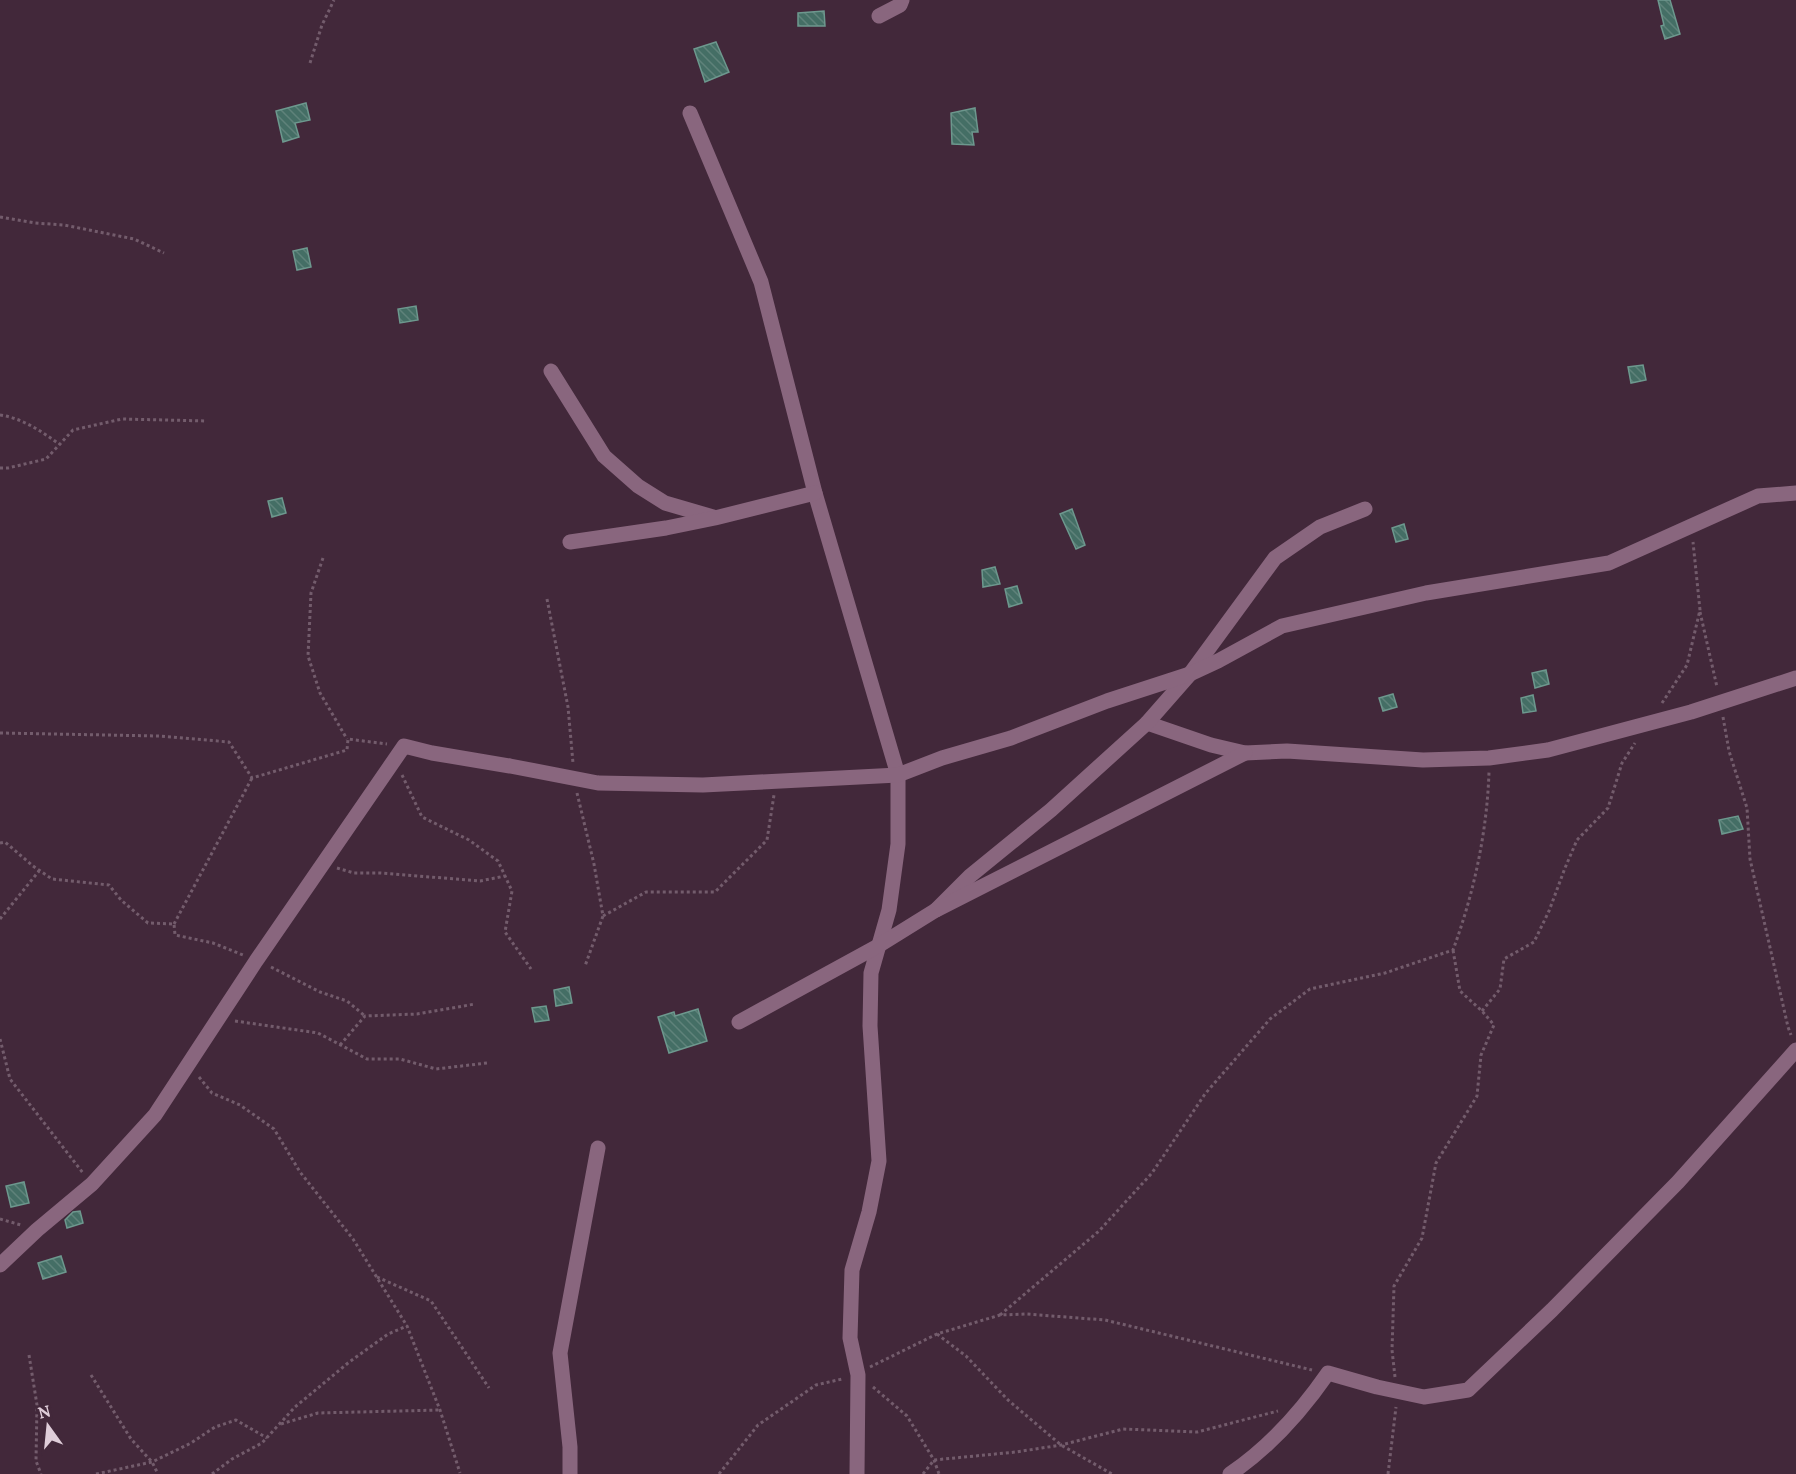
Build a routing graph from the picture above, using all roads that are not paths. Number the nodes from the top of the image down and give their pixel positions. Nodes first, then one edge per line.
1 (902, 0) edge
2 (879, 16) dead end
3 (690, 113) dead end
4 (550, 371) dead end
5 (815, 493) junction
6 (1796, 493) edge
7 (1365, 509) dead end
8 (715, 518) junction
9 (570, 542) dead end
10 (1190, 674) junction
11 (1796, 678) edge
12 (1147, 723) junction
13 (1245, 753) junction
14 (898, 775) junction
15 (936, 910) junction
16 (878, 946) junction
17 (739, 1022) dead end
18 (1794, 1043) edge
19 (598, 1148) dead end
20 (0, 1265) edge
21 (570, 1474) edge
22 (857, 1474) edge
23 (1230, 1474) edge

1 - 2 street
3 - 5 street
4 - 8 street
5 - 8 street
5 - 14 street
6 - 10 street
7 - 10 street
8 - 9 street
10 - 12 street
10 - 14 street
11 - 13 street
12 - 13 street
12 - 15 street
13 - 15 street
14 - 16 street
14 - 20 street
15 - 16 street
16 - 17 street
16 - 22 street
18 - 23 street
19 - 21 street

